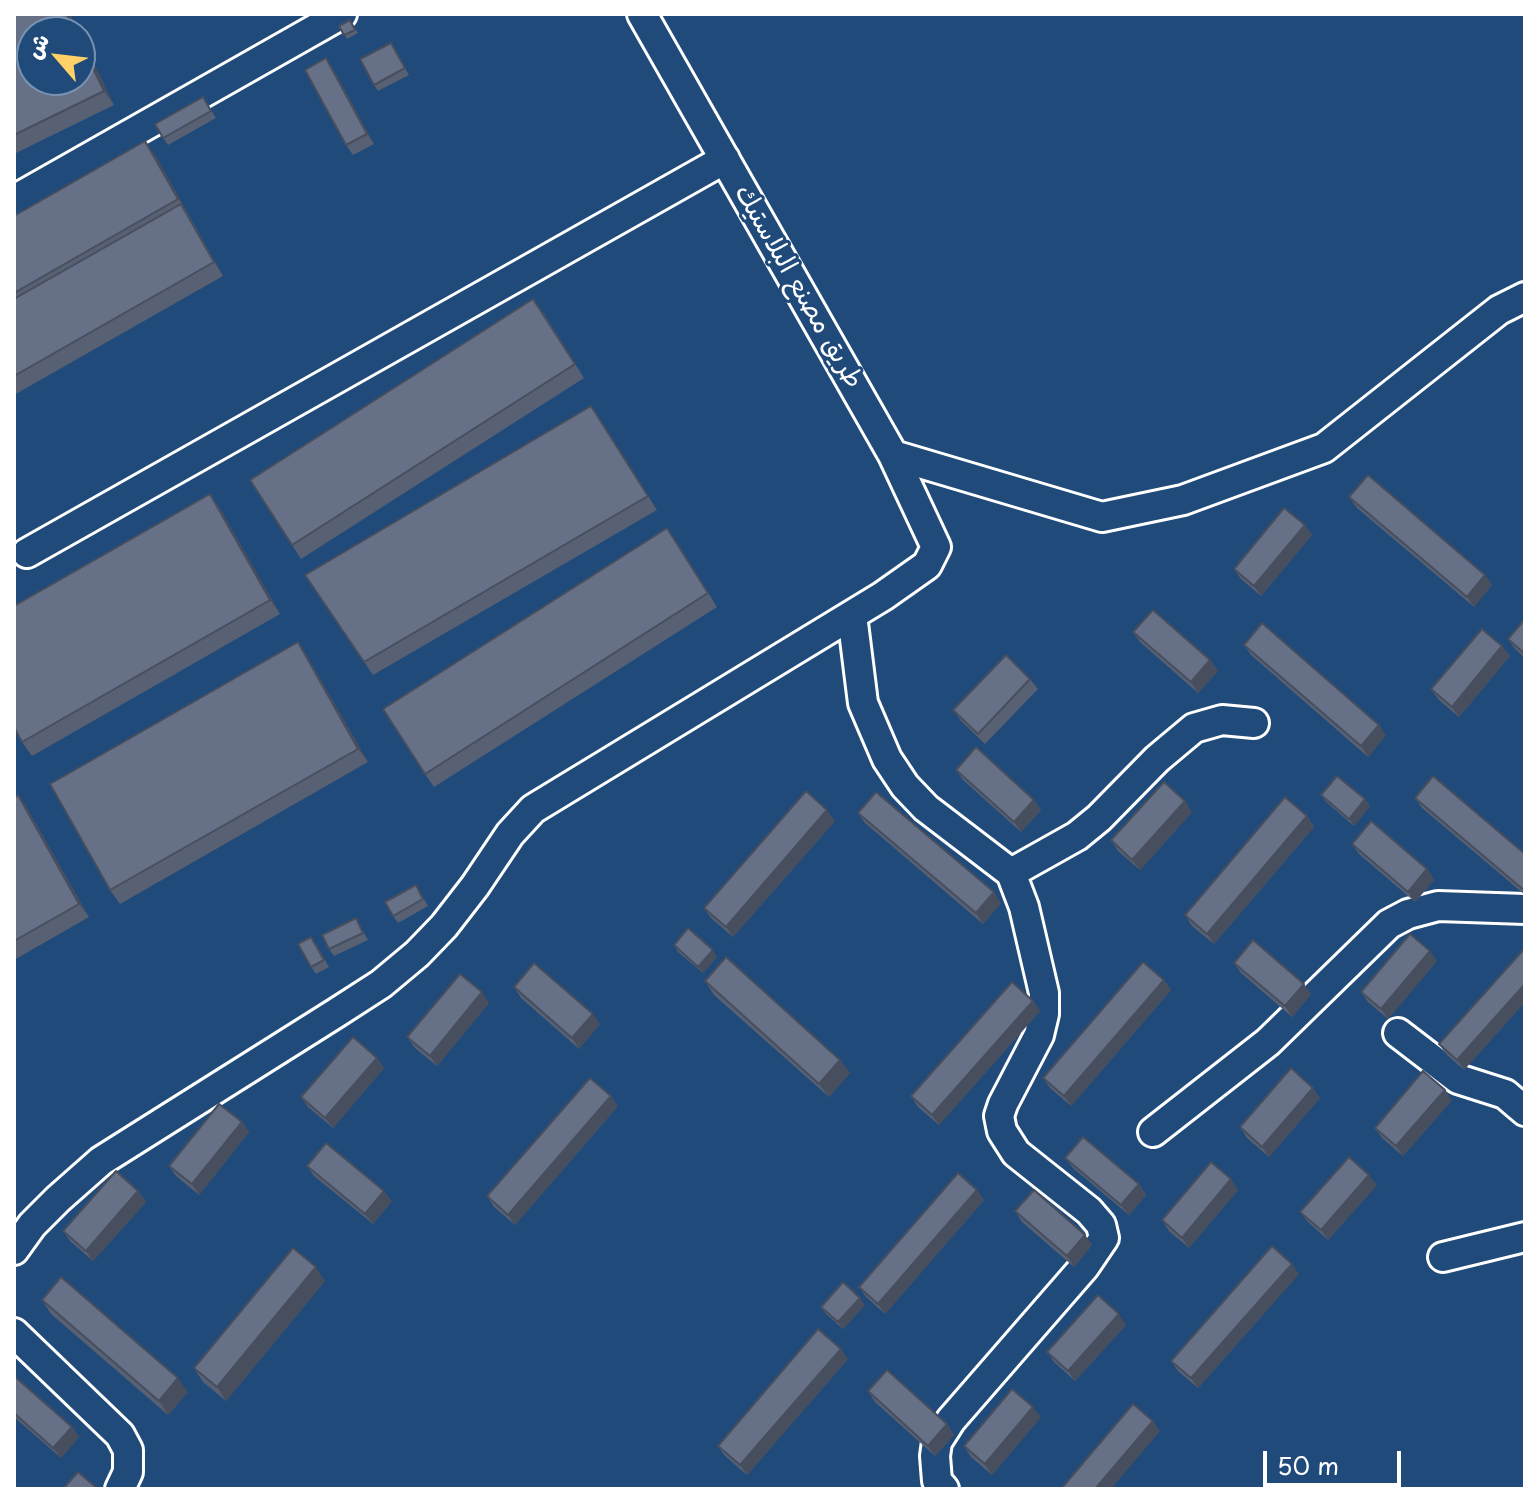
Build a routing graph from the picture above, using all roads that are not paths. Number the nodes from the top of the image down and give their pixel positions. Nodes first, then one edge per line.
1 (342, 14) edge
2 (642, 14) edge
3 (725, 159) junction
4 (14, 200) edge
5 (1525, 297) edge
6 (893, 455) junction
7 (27, 553) dead end
8 (852, 615) junction
9 (1254, 723) dead end
10 (1011, 873) junction
11 (1525, 909) edge
12 (1398, 1033) dead end
13 (1525, 1111) edge
14 (1153, 1132) dead end
15 (1525, 1237) edge
16 (14, 1250) edge
17 (1443, 1257) dead end
18 (14, 1333) edge
19 (120, 1489) edge
20 (944, 1489) edge

1 - 4 street
2 - 3 street, طريق مصنع البلاستيك
3 - 6 street, طريق مصنع البلاستيك
3 - 7 street
5 - 6 street
6 - 8 street, طريق مصنع البلاستيك
8 - 10 street
8 - 16 street
9 - 10 street
10 - 20 street
11 - 14 street
12 - 13 street
15 - 17 street
18 - 19 street

